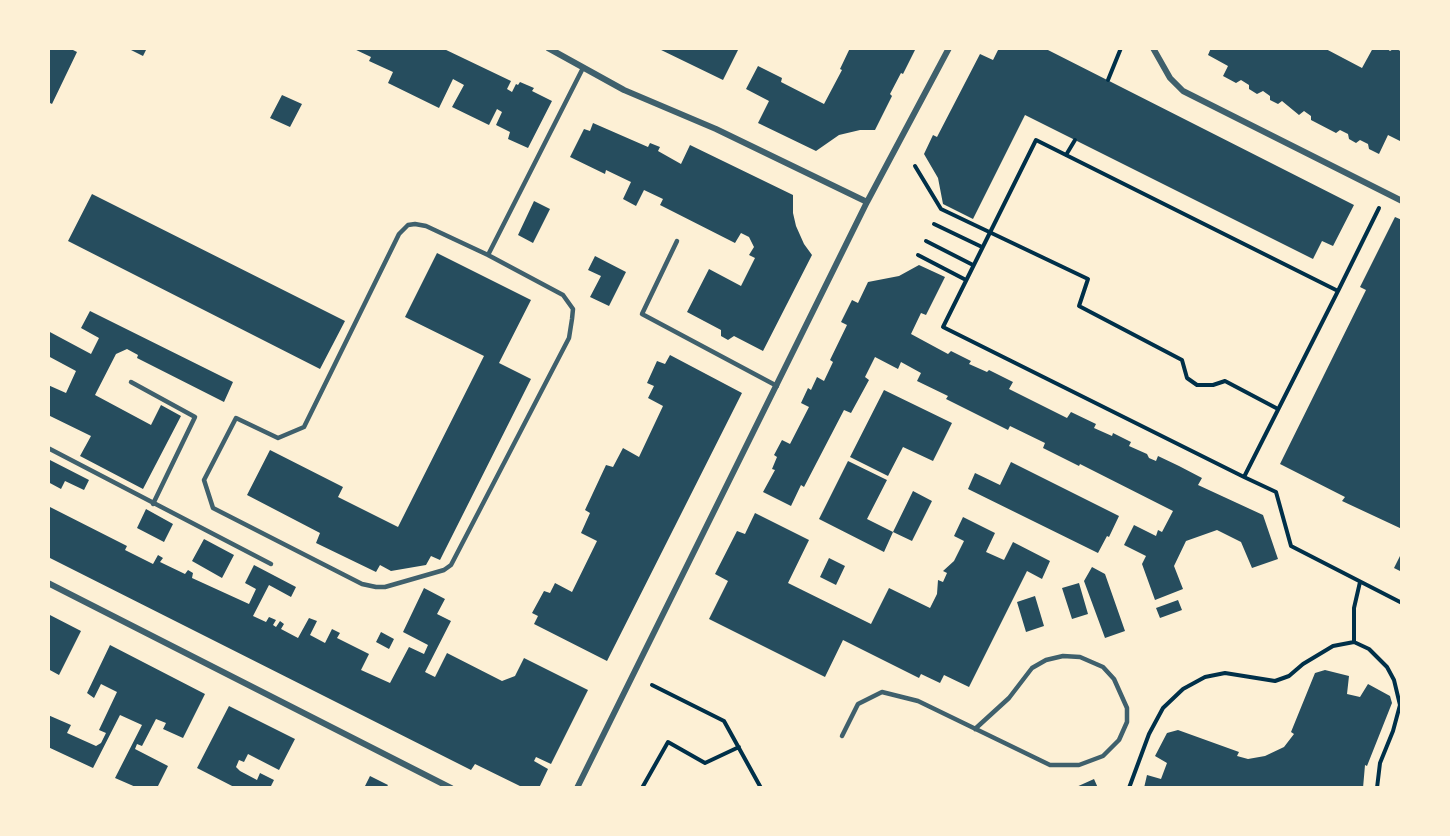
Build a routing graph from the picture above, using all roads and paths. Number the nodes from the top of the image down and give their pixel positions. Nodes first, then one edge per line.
1 (548, 48) edge
2 (949, 48) edge
3 (1121, 48) edge
4 (1153, 48) edge
5 (583, 68) junction
6 (1108, 80) dead end
7 (1075, 140) dead end
8 (1066, 155) junction
9 (915, 166) dead end
10 (1386, 193) junction
11 (1402, 201) edge
12 (867, 202) junction
13 (934, 224) dead end
14 (990, 233) junction
15 (677, 241) dead end
16 (926, 241) dead end
17 (982, 247) junction
18 (488, 255) junction
19 (918, 255) dead end
20 (974, 265) junction
21 (966, 280) junction
22 (1338, 291) junction
23 (131, 382) dead end
24 (777, 386) junction
25 (1278, 409) junction
26 (48, 448) edge
27 (1244, 477) junction
28 (153, 504) junction
29 (271, 564) dead end
30 (1360, 582) junction
31 (48, 583) edge
32 (1402, 603) edge
33 (1354, 642) junction
34 (652, 685) dead end
35 (975, 729) junction
36 (842, 736) dead end
37 (739, 747) junction
38 (451, 788) edge
39 (577, 788) edge
40 (642, 788) edge
41 (760, 788) edge
42 (1129, 788) edge
43 (1377, 788) edge

1 - 5 street
2 - 12 street
3 - 6 path
4 - 10 street
5 - 12 street
5 - 18 lane
7 - 8 path
8 - 14 path
8 - 22 path
9 - 14 path
10 - 11 street
10 - 22 path
12 - 24 street
13 - 17 path
14 - 17 path
14 - 25 path
15 - 24 lane
16 - 20 path
17 - 20 path
18 - 18 lane
19 - 21 path
20 - 21 path
21 - 27 path
22 - 25 path
23 - 28 lane
24 - 39 street
25 - 27 path
26 - 28 lane
27 - 30 path
28 - 29 lane
30 - 32 path
30 - 33 path
31 - 38 street
33 - 42 path
33 - 43 path
34 - 37 path
35 - 35 lane
35 - 36 lane
37 - 40 path
37 - 41 path

